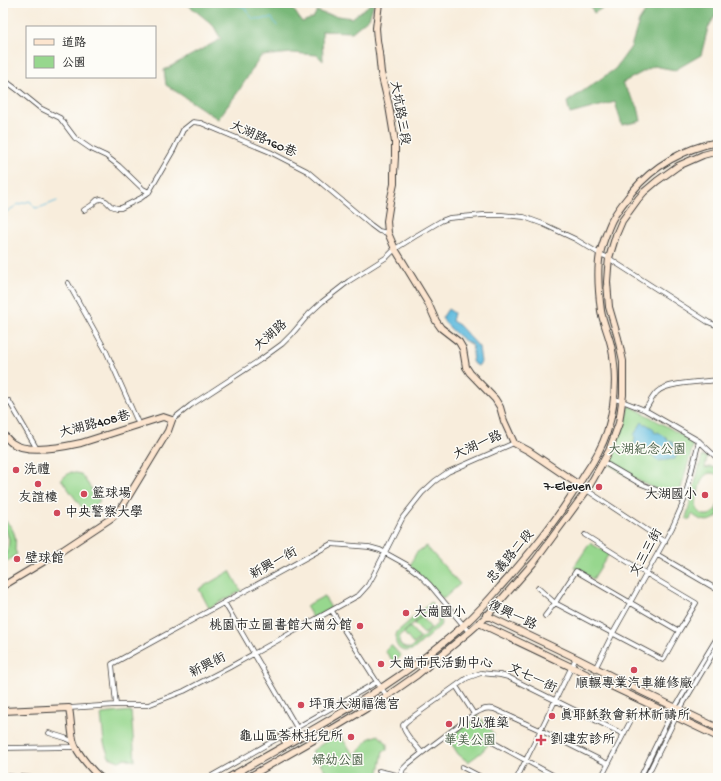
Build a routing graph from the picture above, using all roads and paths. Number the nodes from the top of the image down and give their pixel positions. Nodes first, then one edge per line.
1 (379, 3) edge
2 (3, 79) edge
3 (718, 142) edge
4 (718, 151) edge
5 (149, 192) junction
6 (84, 210) dead end
7 (388, 233) junction
8 (395, 249) junction
9 (600, 254) junction
10 (609, 258) junction
11 (68, 283) dead end
12 (718, 326) edge
13 (718, 380) edge
14 (614, 398) junction
15 (9, 400) dead end
16 (622, 401) junction
17 (645, 410) junction
18 (172, 420) junction
19 (139, 425) junction
20 (3, 434) edge
21 (699, 441) junction
22 (514, 442) junction
23 (37, 448) junction
24 (718, 459) edge
25 (603, 462) junction
26 (579, 484) junction
27 (587, 490) junction
28 (684, 501) junction
29 (586, 535) dead end
30 (665, 542) junction
31 (385, 553) junction
32 (658, 555) junction
33 (647, 574) junction
34 (3, 586) edge
35 (538, 588) dead end
36 (718, 590) edge
37 (224, 602) junction
38 (555, 603) junction
39 (631, 603) junction
40 (480, 610) junction
41 (332, 611) junction
42 (487, 616) junction
43 (545, 616) dead end
44 (479, 623) junction
45 (463, 626) junction
46 (679, 631) junction
47 (469, 632) junction
48 (613, 633) junction
49 (718, 636) edge
50 (718, 645) edge
51 (254, 654) junction
52 (576, 658) junction
53 (596, 667) junction
54 (571, 668) junction
55 (377, 682) junction
56 (456, 686) junction
57 (382, 688) junction
58 (387, 696) junction
59 (555, 700) junction
60 (116, 705) junction
61 (69, 708) junction
62 (678, 708) junction
63 (3, 711) edge
64 (474, 714) junction
65 (674, 715) junction
66 (630, 722) dead end
67 (297, 728) junction
68 (718, 728) edge
69 (540, 730) junction
70 (50, 733) dead end
71 (624, 734) junction
72 (282, 736) junction
73 (718, 737) edge
74 (494, 743) dead end
75 (74, 744) junction
76 (287, 744) junction
77 (3, 748) edge
78 (422, 753) junction
79 (525, 760) junction
80 (608, 764) junction
81 (462, 767) dead end
82 (379, 771) dead end
83 (3, 776) edge
84 (378, 776) dead end
85 (400, 777) edge
86 (36, 778) edge
87 (101, 778) edge
88 (208, 778) edge
89 (228, 778) edge
90 (247, 778) edge
91 (388, 778) edge
92 (410, 778) edge
93 (483, 778) edge
94 (517, 778) edge
95 (558, 778) edge
96 (602, 778) edge
97 (640, 778) edge
98 (646, 778) edge

1 - 7 street, 大坑路三段
2 - 5 street
3 - 9 street, 忠義路二段
4 - 10 street, 忠義路二段
5 - 6 street
5 - 7 street, 大湖路160巷
7 - 8 street, 大坑路三段
8 - 9 street, 大湖路
8 - 18 street, 大湖路
8 - 22 street, 大坑路三段
9 - 10 street, 大湖路
9 - 14 street, 忠義路二段
10 - 12 street, 大湖路
10 - 16 street, 忠義路二段
11 - 19 street
13 - 17 street
14 - 16 street
14 - 26 street, 忠義路二段
15 - 23 street
16 - 17 street
16 - 25 street, 忠義路二段
17 - 21 street
18 - 19 street, 大湖路408巷
18 - 34 street, 大湖路
19 - 23 street, 大湖路408巷
20 - 23 street, 大湖路408巷
21 - 24 street
21 - 28 street, 文三三街
22 - 26 street, 大湖一路
22 - 31 street, 大湖一路
25 - 27 street, 忠義路二段
25 - 28 street
26 - 27 street, 大湖一路
26 - 40 street, 忠義路二段
27 - 30 street, 大湖一路
27 - 42 street, 忠義路二段
28 - 30 street, 文三三街
29 - 33 street
30 - 32 street, 文三三街
31 - 37 street, 新興一街
31 - 41 street, 新興街
31 - 45 street, 新興一街
32 - 33 street, 文三三街
32 - 36 street
33 - 39 street, 文三三街
33 - 46 street
35 - 38 street
37 - 51 street
37 - 60 street, 新興一街
38 - 39 street
38 - 43 street
38 - 48 street
39 - 46 street
39 - 48 street, 文三三街
40 - 42 street, 復興一路
40 - 44 street, 復興一路
40 - 45 street, 忠義路二段
41 - 51 street, 新興街
41 - 55 street
42 - 44 street, 忠義路二段
42 - 52 street, 復興一路
44 - 47 street, 忠義路二段
44 - 54 street, 復興一路
45 - 47 street, 新興一街
45 - 57 street, 忠義路二段
46 - 48 street
47 - 58 street, 忠義路二段
48 - 53 street, 文三三街
49 - 62 street
50 - 62 street
51 - 60 street, 新興街
51 - 67 street
52 - 53 street, 復興一路
52 - 54 street
53 - 62 street, 復興一路
54 - 59 street
54 - 65 street, 復興一路
55 - 57 street
55 - 67 street
56 - 59 street, 文七一街
56 - 64 street
56 - 78 street, 文七一街
57 - 58 street
57 - 76 street, 忠義路二段
58 - 90 street, 忠義路二段
59 - 69 street
59 - 71 street, 文七一街
60 - 61 street, 新興街
61 - 63 street, 新興街
61 - 75 street
62 - 65 street
62 - 68 street, 復興一路
64 - 69 street
64 - 78 street
65 - 73 street, 復興一路
65 - 97 street
65 - 98 street
66 - 71 street
67 - 72 street
69 - 79 street
69 - 80 street
70 - 75 street
71 - 80 street
72 - 76 street
72 - 88 street
74 - 79 street
75 - 77 street
75 - 87 street
76 - 89 street, 忠義路二段
78 - 85 street
79 - 94 street
79 - 95 street
80 - 96 street
81 - 93 street
82 - 85 street
83 - 86 street
84 - 91 street
85 - 92 street

